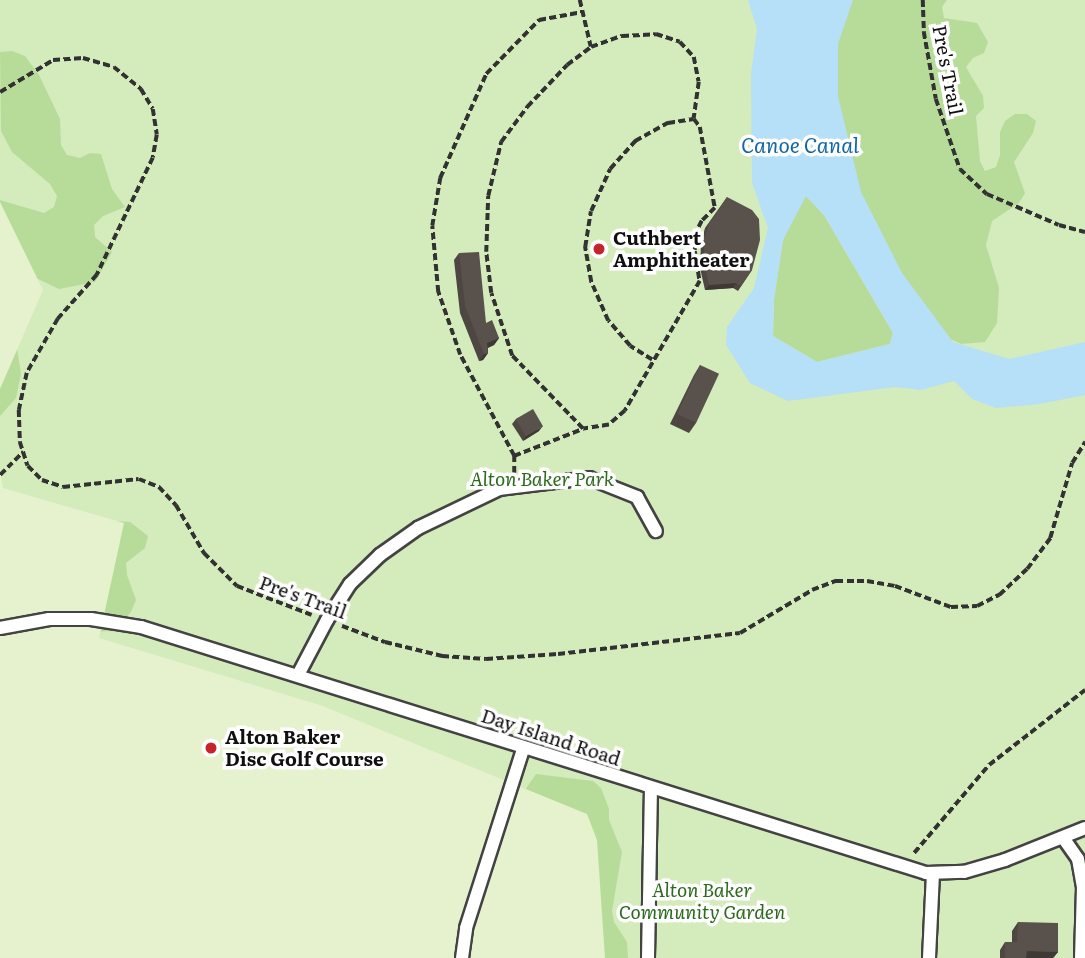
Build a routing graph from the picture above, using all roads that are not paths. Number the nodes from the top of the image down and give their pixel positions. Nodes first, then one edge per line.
1 (656, 531) dead end
2 (0, 628) edge
3 (298, 675) junction
4 (523, 749) junction
5 (651, 789) junction
6 (1085, 828) edge
7 (1064, 839) junction
8 (933, 873) junction
9 (463, 958) edge
10 (648, 958) edge
11 (929, 958) edge
12 (1081, 958) edge

1 - 3 lane
2 - 3 lane, Day Island Road
3 - 4 lane, Day Island Road
4 - 5 lane, Day Island Road
4 - 9 lane
5 - 8 lane, Day Island Road
5 - 10 lane
6 - 7 lane, Day Island Road
7 - 8 lane, Day Island Road
7 - 12 lane
8 - 11 lane

